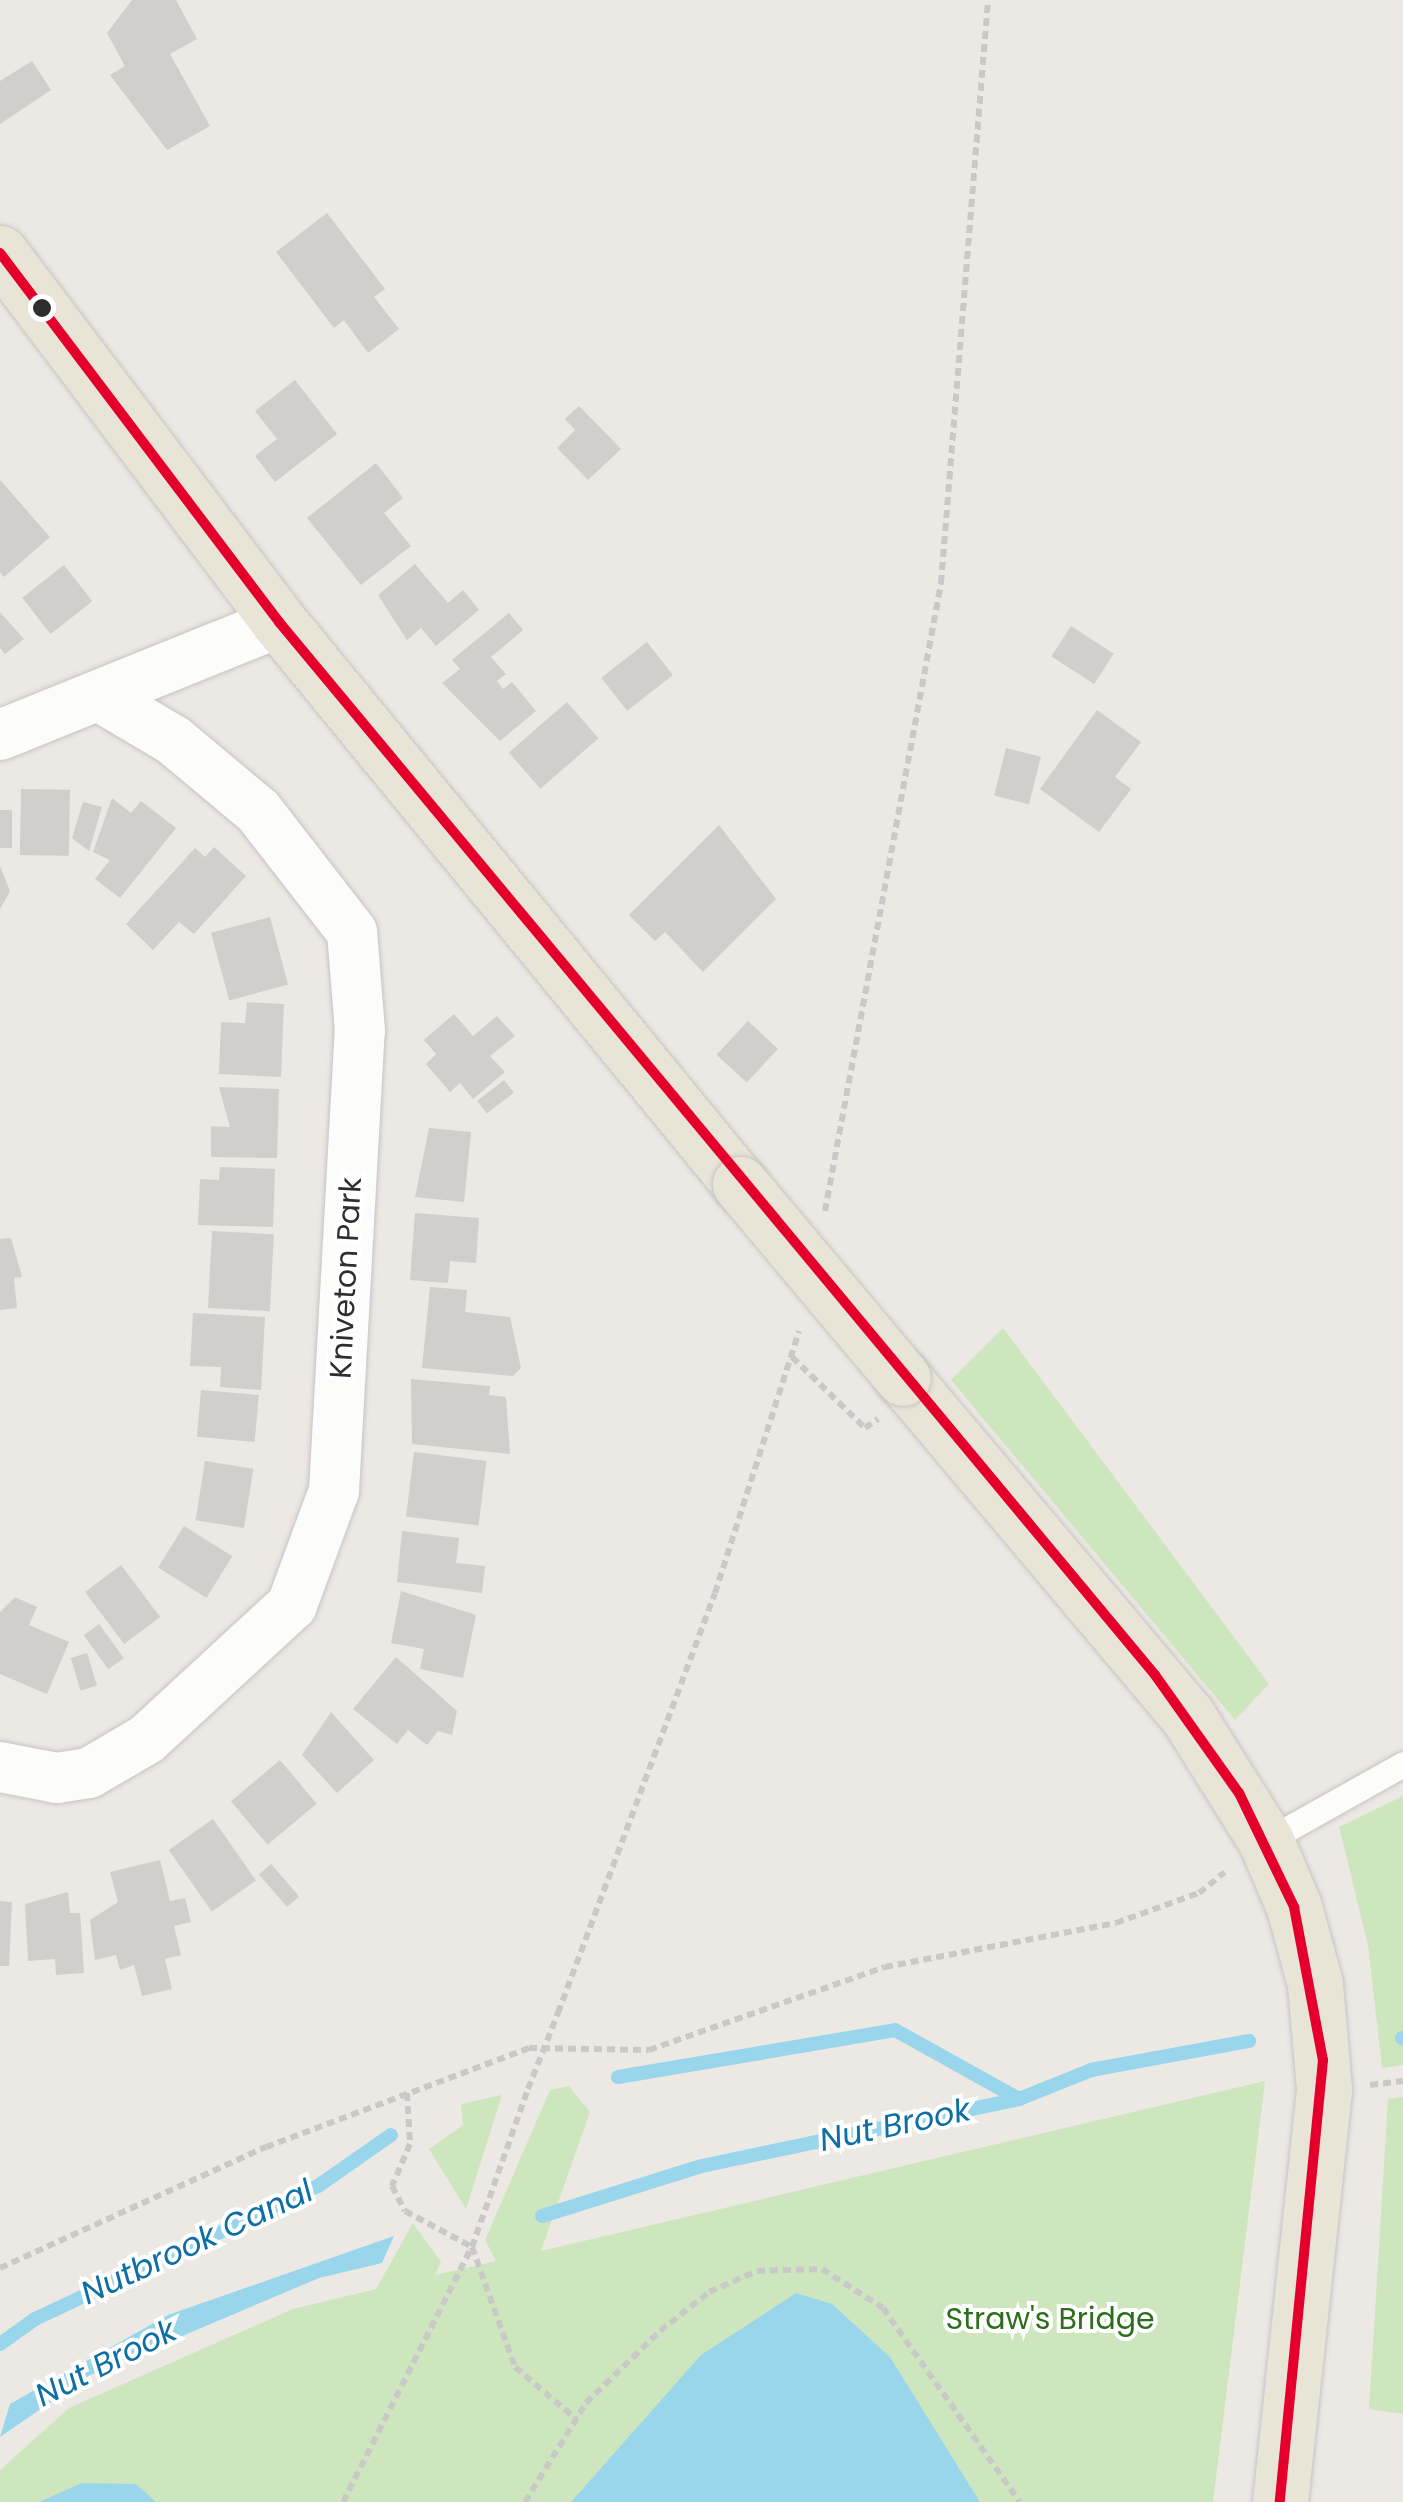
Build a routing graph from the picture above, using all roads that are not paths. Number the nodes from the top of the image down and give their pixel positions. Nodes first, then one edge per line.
1 (0, 252) edge
2 (280, 622) junction
3 (102, 698) junction
4 (0, 735) edge
5 (1403, 1764) edge
6 (0, 1766) edge
7 (1266, 1840) junction
8 (1280, 2502) edge

1 - 2 main road
2 - 3 street
2 - 7 main road, bridge
3 - 4 street
3 - 6 street, Kniveton Park
5 - 7 lane
7 - 8 main road

